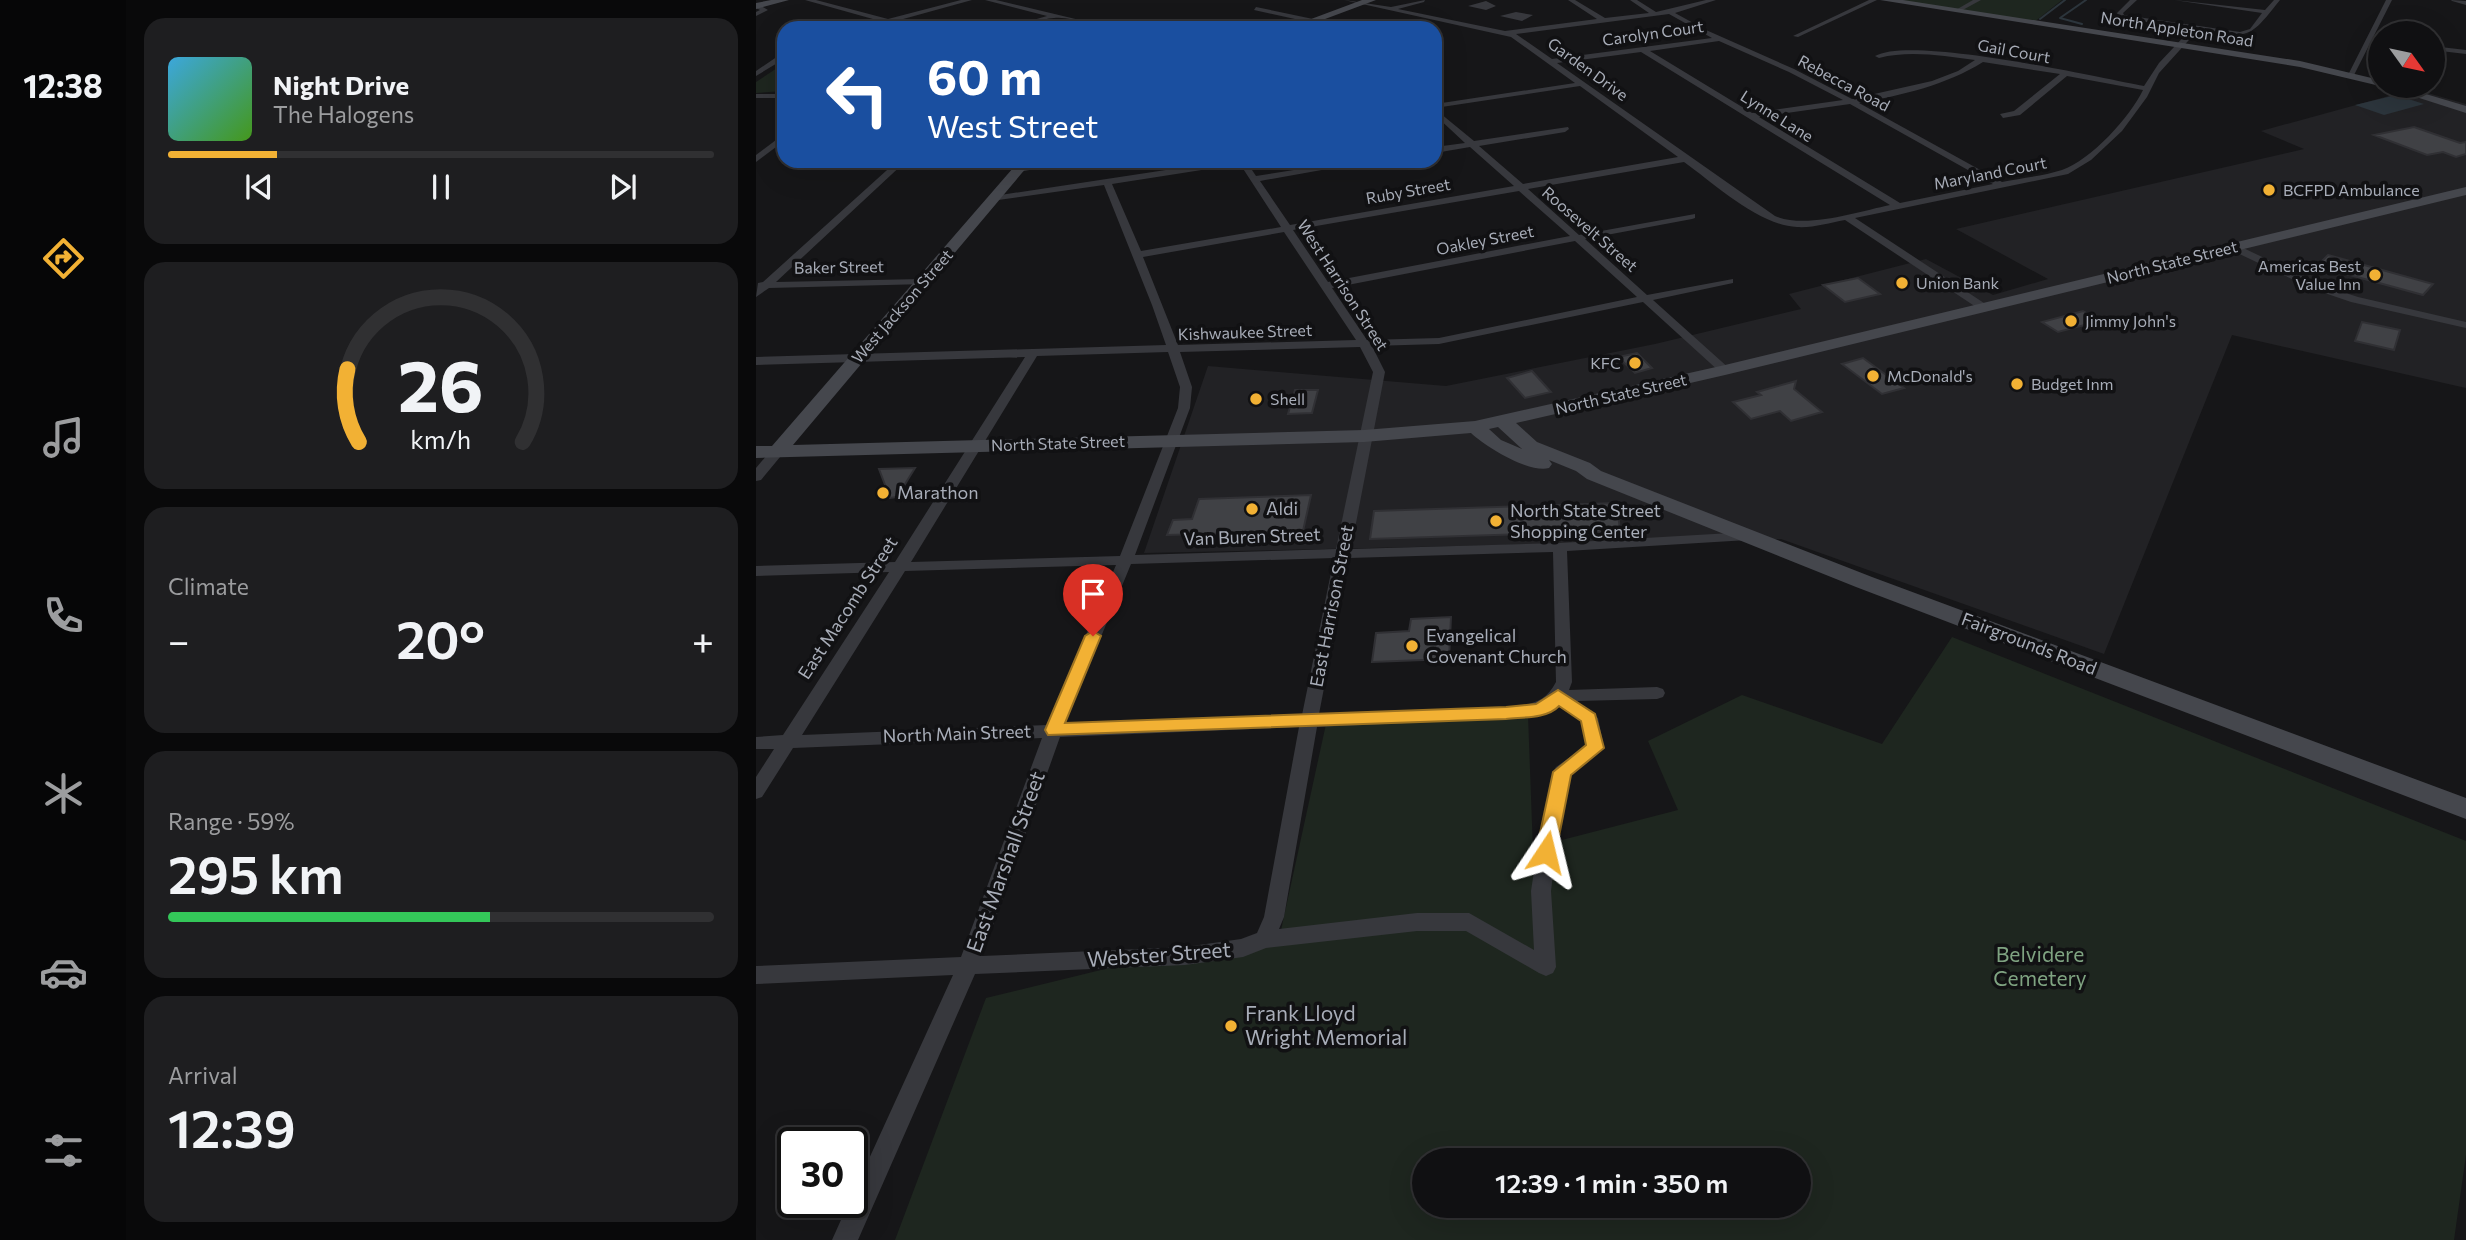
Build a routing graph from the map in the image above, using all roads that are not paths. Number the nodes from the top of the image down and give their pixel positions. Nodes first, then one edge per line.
1 (784, 0) edge
2 (808, 0) edge
3 (969, 0) edge
4 (988, 0) edge
5 (1347, 0) edge
6 (1571, 0) edge
7 (1633, 0) edge
8 (1713, 0) edge
9 (1874, 0) edge
10 (1885, 0) edge
11 (1978, 0) edge
12 (2134, 0) edge
13 (2177, 0) edge
14 (2277, 0) edge
15 (2389, 0) edge
16 (2457, 0) edge
17 (1367, 1) edge
18 (1422, 1) edge
19 (2466, 3) edge
20 (1486, 8) dead end
21 (757, 9) edge
22 (1256, 9) dead end
23 (1392, 9) junction
24 (1471, 11) junction
25 (1957, 11) junction
26 (1670, 12) junction
27 (2266, 12) junction
28 (1655, 14) junction
29 (1056, 15) junction
30 (1503, 16) dead end
31 (1444, 20) junction
32 (1604, 20) junction
33 (887, 21) joint
34 (1034, 21) edge
35 (1081, 21) edge
36 (1313, 21) joint
37 (2377, 21) edge
38 (2195, 29) junction
39 (1507, 33) junction
40 (1796, 36) dead end
41 (2368, 38) edge
42 (1719, 39) junction
43 (2179, 46) junction
44 (1642, 49) junction
45 (2445, 50) edge
46 (2466, 52) edge
47 (1879, 56) dead end
48 (777, 60) edge
49 (1981, 60) junction
50 (756, 62) edge
51 (774, 62) junction
52 (1549, 62) junction
53 (756, 74) edge
54 (2064, 75) junction
55 (2350, 75) junction
56 (2368, 80) edge
57 (1581, 84) junction
58 (2145, 88) junction
59 (756, 96) edge
60 (777, 96) edge
61 (2427, 98) edge
62 (1847, 100) junction
63 (1442, 108) edge
64 (2466, 110) edge
65 (1442, 116) edge
66 (1750, 116) junction
67 (2003, 117) dead end
68 (1564, 129) dead end
69 (777, 142) edge
70 (1471, 145) junction
71 (1442, 149) edge
72 (756, 159) edge
73 (1684, 159) junction
74 (894, 168) edge
75 (1020, 168) edge
76 (1197, 168) edge
77 (1247, 168) edge
78 (1324, 168) edge
79 (1254, 179) junction
80 (1107, 182) junction
81 (2001, 185) junction
82 (1519, 188) junction
83 (2466, 191) edge
84 (994, 199) junction
85 (1898, 206) junction
86 (1692, 216) dead end
87 (1846, 216) junction
88 (1770, 218) joint
89 (1287, 228) junction
90 (1577, 238) junction
91 (2233, 247) junction
92 (1136, 255) junction
93 (1729, 281) dead end
94 (922, 282) junction
95 (761, 285) edge
96 (1326, 286) junction
97 (756, 293) edge
98 (1647, 299) junction
99 (1983, 307) junction
100 (2466, 325) edge
101 (1365, 345) junction
102 (1172, 350) junction
103 (1033, 353) junction
104 (856, 358) junction
105 (756, 360) edge
106 (1725, 370) junction
107 (1502, 421) junction
108 (1475, 427) junction
109 (1364, 436) junction
110 (1170, 440) junction
111 (975, 446) junction
112 (778, 451) junction
113 (756, 452) edge
114 (1594, 475) junction
115 (756, 477) edge
116 (1748, 536) junction
117 (1560, 547) junction
118 (1343, 553) junction
119 (1126, 559) junction
120 (897, 567) junction
121 (756, 571) edge
122 (1657, 694) dead end
123 (1558, 696) junction
124 (1308, 722) junction
125 (1054, 730) junction
126 (786, 742) junction
127 (756, 743) edge
128 (756, 792) edge
129 (2466, 809) edge
130 (1264, 939) junction
131 (968, 966) junction
132 (756, 975) edge
133 (845, 1240) edge

1 - 21 main road
2 - 33 street
3 - 33 street
4 - 29 street
5 - 17 street, Garden Drive
6 - 32 street
7 - 28 street
8 - 26 street
9 - 40 street
10 - 25 main road, North Appleton Road
11 - 25 street
12 - 38 street
13 - 27 street
14 - 27 street
15 - 37 street
16 - 19 street
17 - 23 street, Garden Drive
17 - 36 main road
18 - 23 street
20 - 24 street
22 - 36 street
23 - 31 street, Garden Drive
24 - 30 street
24 - 31 street
25 - 43 main road, North Appleton Road
26 - 28 street
26 - 42 street, Rebecca Road
27 - 38 street
28 - 32 street
29 - 34 street
29 - 35 street
31 - 39 street, Garden Drive
32 - 39 street
38 - 43 street, Maryland Court
39 - 52 street, Garden Drive
41 - 55 street
42 - 44 street, Carolyn Court
42 - 62 street, Rebecca Road
43 - 55 main road, North Appleton Road
43 - 58 street, Maryland Court
44 - 52 street, Carolyn Court
44 - 66 street, Lynne Lane
45 - 46 street
47 - 49 street, Gail Court
48 - 51 street
49 - 54 street, Gail Court
49 - 62 street
50 - 51 street
51 - 53 street
52 - 57 street, Garden Drive
54 - 58 street, Gail Court
54 - 67 street
55 - 56 main road, North Appleton Road
57 - 63 street
57 - 73 street, Garden Drive
58 - 81 street, Maryland Court
59 - 60 street
61 - 64 main road
62 - 66 street
62 - 81 street, Rebecca Road
65 - 70 street, Roosevelt Street
66 - 85 street, Lynne Lane
68 - 70 street
69 - 72 street
70 - 71 street
70 - 82 street, Roosevelt Street
73 - 82 street, Ruby Street
73 - 88 street, Garden Drive
74 - 95 street
75 - 84 main road, West Jackson Street
76 - 80 street
77 - 79 street, West Harrison Street
78 - 79 street
79 - 89 street, West Harrison Street
80 - 84 street
80 - 92 street, East Marshall Street
81 - 85 street, Maryland Court
82 - 89 street, Ruby Street
82 - 90 street, Roosevelt Street
83 - 91 main road, North State Street
84 - 94 main road, West Jackson Street
85 - 87 street, Maryland Court
86 - 90 street, Oakley Street
87 - 88 street, Maryland Court
87 - 99 street
89 - 92 street, Ruby Street
89 - 96 street, West Harrison Street
90 - 96 street, Oakley Street
90 - 98 street, Roosevelt Street
91 - 99 main road, North State Street
91 - 100 street
92 - 102 street, East Marshall Street
93 - 98 street, Kishwaukee Street
94 - 95 street, Baker Street
94 - 104 main road, West Jackson Street
95 - 97 street
96 - 101 street, West Harrison Street
98 - 101 street, Kishwaukee Street
98 - 106 street, Roosevelt Street
99 - 106 main road, North State Street
101 - 102 street, Kishwaukee Street
101 - 109 street, West Harrison Street
102 - 103 street, Kishwaukee Street
102 - 110 street, East Marshall Street
103 - 104 street, Kishwaukee Street
103 - 111 street, East Macomb Street
104 - 105 street, Kishwaukee Street
104 - 112 main road, West Jackson Street
106 - 107 main road, North State Street
107 - 108 main road, North State Street
107 - 114 main road, Fairgrounds Road
108 - 109 main road, North State Street
108 - 114 main road, Fairgrounds Road
109 - 110 main road, North State Street
109 - 118 street, East Harrison Street
110 - 111 main road, North State Street
110 - 119 street, East Marshall Street
111 - 112 main road, North State Street
111 - 120 street, East Macomb Street
112 - 113 main road, North State Street
112 - 115 street
114 - 116 main road, Fairgrounds Road
116 - 117 street, Van Buren Street
116 - 129 main road, Fairgrounds Road
117 - 118 street, Van Buren Street
117 - 123 street
118 - 119 street, Van Buren Street
118 - 124 street, East Harrison Street
119 - 120 street, Van Buren Street
119 - 125 street, East Marshall Street
120 - 121 street, Van Buren Street
120 - 126 street, East Macomb Street
122 - 123 street, North Main Street
123 - 124 street, North Main Street
123 - 130 street, Webster Street
124 - 125 street, North Main Street
124 - 130 street, East Harrison Street
125 - 126 street, North Main Street
125 - 131 street, East Marshall Street
126 - 127 street, North Main Street
126 - 128 street, East Macomb Street
130 - 131 street, Webster Street
131 - 132 street, Webster Street
131 - 133 street, East Marshall Street

